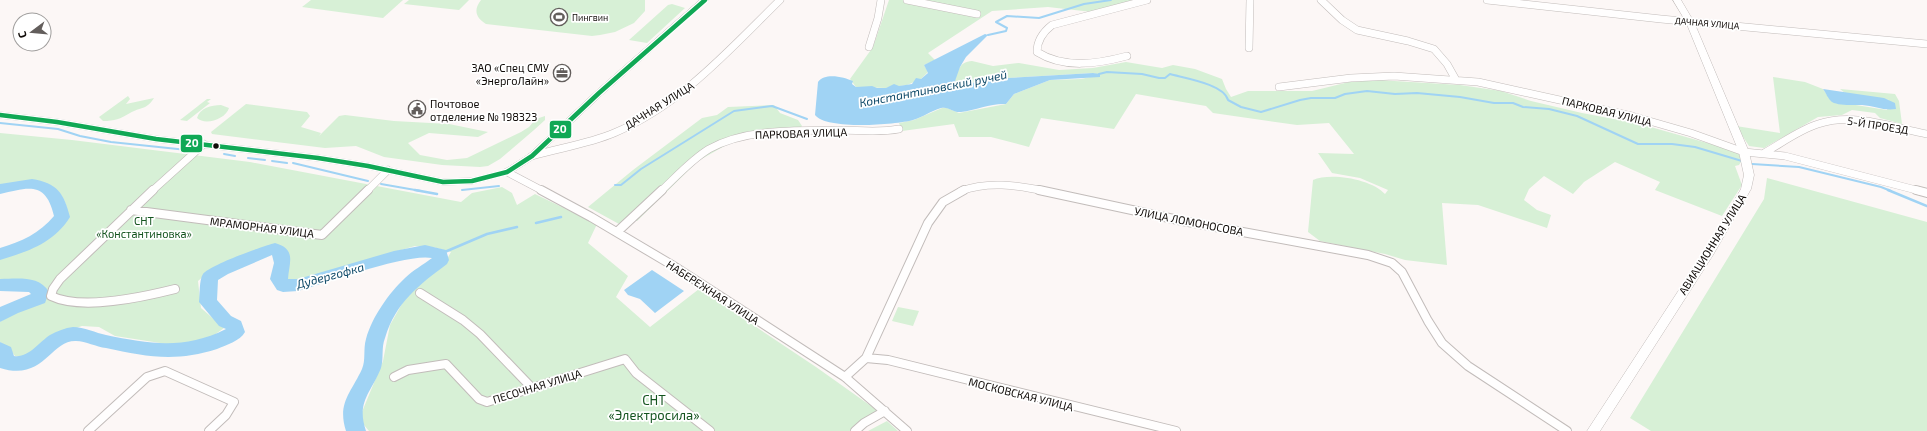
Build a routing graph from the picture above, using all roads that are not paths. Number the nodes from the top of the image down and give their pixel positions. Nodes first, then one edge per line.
1 (704, 0) edge
2 (780, 0) edge
3 (881, 0) edge
4 (907, 0) edge
5 (1147, 0) edge
6 (1250, 0) edge
7 (1321, 0) edge
8 (1487, 0) edge
9 (1677, 0) edge
10 (977, 14) dead end
11 (1690, 22) junction
12 (1927, 44) edge
13 (869, 47) dead end
14 (1249, 48) dead end
15 (1127, 56) dead end
16 (1456, 80) junction
17 (1279, 87) dead end
18 (0, 115) edge
19 (899, 129) dead end
20 (1927, 134) edge
21 (204, 144) junction
22 (1744, 152) junction
23 (1764, 153) junction
24 (532, 156) junction
25 (388, 170) junction
26 (507, 172) junction
27 (1927, 193) edge
28 (131, 210) junction
29 (617, 232) junction
30 (175, 289) dead end
31 (420, 293) dead end
32 (866, 358) junction
33 (394, 377) dead end
34 (845, 377) junction
35 (532, 388) junction
36 (885, 411) junction
37 (88, 431) edge
38 (209, 431) edge
39 (710, 431) edge
40 (855, 431) edge
41 (907, 431) edge
42 (1176, 431) edge
43 (1567, 431) edge
44 (1593, 431) edge

1 - 24 street
2 - 24 street, ДАЧНАЯ УЛИЦА
3 - 13 street
4 - 10 street
5 - 15 street
6 - 14 street
7 - 16 street
8 - 11 street, ДАЧНАЯ УЛИЦА
9 - 11 street, АВИАЦИОННАЯ УЛИЦА
11 - 12 street, ДАЧНАЯ УЛИЦА
11 - 22 street, АВИАЦИОННАЯ УЛИЦА
16 - 17 street, ПАРКОВАЯ УЛИЦА
16 - 22 street, ПАРКОВАЯ УЛИЦА
18 - 21 street
19 - 29 street, ПАРКОВАЯ УЛИЦА
20 - 23 street, 5-Й ПРОЕЗД
21 - 25 street
21 - 28 street
22 - 23 street, ПАРКОВАЯ УЛИЦА
22 - 44 street, АВИАЦИОННАЯ УЛИЦА
23 - 27 street, ПАРКОВАЯ УЛИЦА
24 - 26 street
25 - 26 street
25 - 28 street, МРАМОРНАЯ УЛИЦА
26 - 29 street, НАБЕРЕЖНАЯ УЛИЦА
28 - 30 street
29 - 34 street, НАБЕРЕЖНАЯ УЛИЦА
31 - 35 street
32 - 34 street, УЛИЦА ЛОМОНОСОВА
32 - 42 street, МОСКОВСКАЯ УЛИЦА
32 - 43 street, УЛИЦА ЛОМОНОСОВА
33 - 35 street, ПЕСОЧНАЯ УЛИЦА
34 - 36 street, НАБЕРЕЖНАЯ УЛИЦА
35 - 39 street, ПЕСОЧНАЯ УЛИЦА
36 - 40 street
36 - 41 street, НАБЕРЕЖНАЯ УЛИЦА
37 - 38 street

